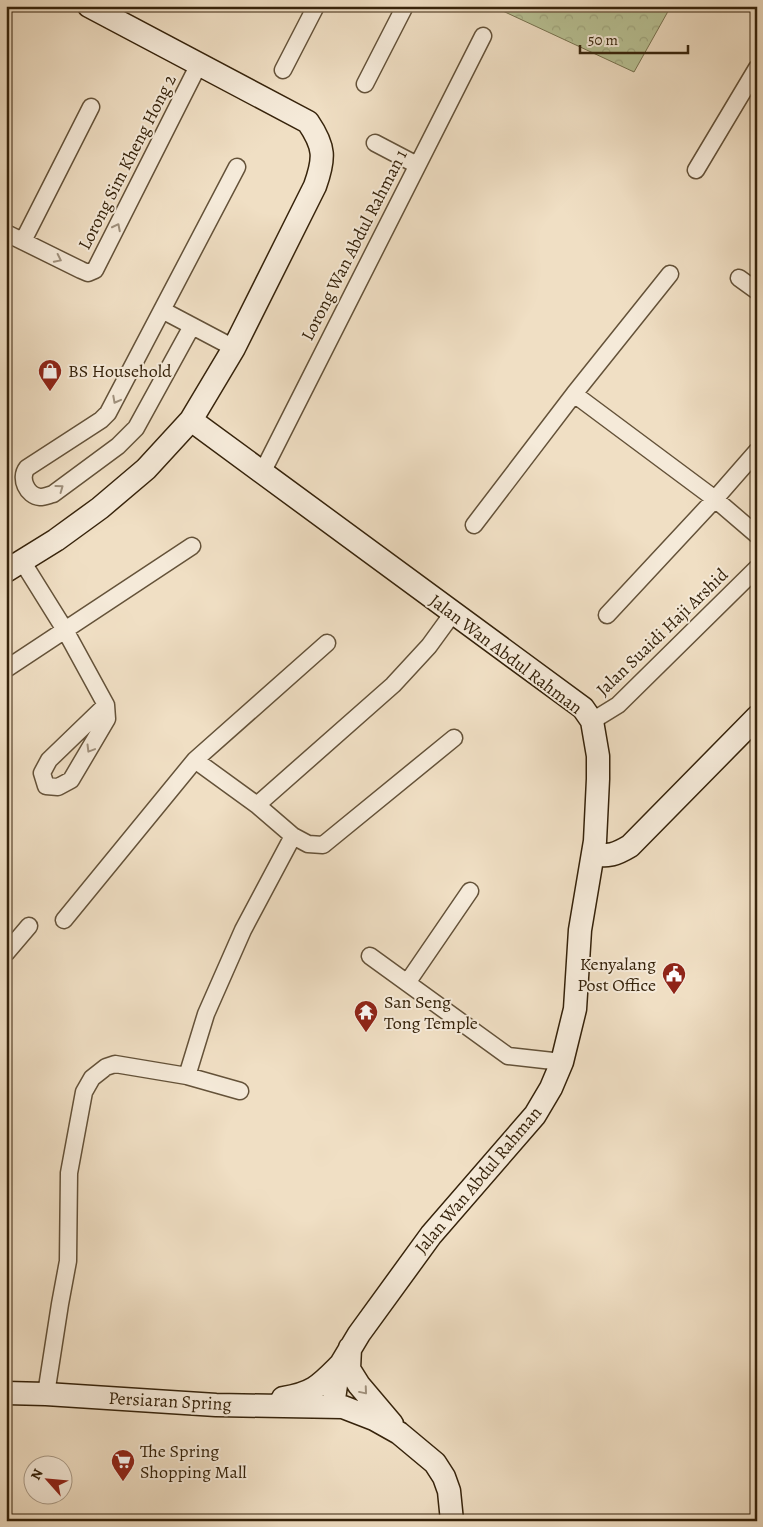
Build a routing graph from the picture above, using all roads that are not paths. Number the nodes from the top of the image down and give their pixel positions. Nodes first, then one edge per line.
1 (316, 6) edge
2 (405, 6) edge
3 (101, 9) edge
4 (484, 36) dead end
5 (199, 64) junction
6 (757, 68) edge
7 (283, 70) dead end
8 (365, 84) dead end
9 (91, 107) dead end
10 (374, 143) dead end
11 (417, 165) junction
12 (237, 166) dead end
13 (696, 170) dead end
14 (6, 233) edge
15 (23, 241) junction
16 (670, 274) dead end
17 (739, 278) dead end
18 (757, 291) edge
19 (162, 310) junction
20 (192, 326) junction
21 (234, 348) junction
22 (574, 394) junction
23 (191, 420) junction
24 (757, 451) edge
25 (262, 473) junction
26 (715, 499) junction
27 (474, 525) dead end
28 (757, 535) edge
29 (192, 546) dead end
30 (14, 566) edge
31 (757, 568) edge
32 (453, 613) junction
33 (606, 615) dead end
34 (65, 630) junction
35 (327, 643) dead end
36 (6, 669) edge
37 (106, 706) junction
38 (757, 717) edge
39 (592, 721) junction
40 (454, 738) dead end
41 (196, 760) junction
42 (257, 805) junction
43 (293, 836) junction
44 (630, 846) junction
45 (594, 848) junction
46 (470, 891) dead end
47 (585, 906) junction
48 (64, 920) dead end
49 (29, 926) dead end
50 (6, 953) edge
51 (370, 956) dead end
52 (407, 983) junction
53 (562, 1062) junction
54 (187, 1076) junction
55 (240, 1091) dead end
56 (346, 1356) junction
57 (6, 1393) edge
58 (46, 1394) junction
59 (258, 1405) junction
60 (333, 1406) junction
61 (399, 1433) junction
62 (452, 1521) edge

1 - 7 street
2 - 8 street
3 - 5 street
4 - 11 street, Lorong Wan Abdul Rahman 1
15 -> 5 street, Lorong Sim Kheng Hong 2
5 - 21 street
6 - 13 street
9 - 15 street
10 - 11 street
11 - 25 street, Lorong Wan Abdul Rahman 1
12 - 19 street
14 - 15 street, Lorong Sim Kheng Hong 2
16 - 22 street
17 - 18 street
19 - 20 street
19 -> 20 street
20 - 21 street
21 - 23 street
22 - 26 street
22 - 27 street
23 - 25 street, Jalan Wan Abdul Rahman
23 - 30 street
24 - 26 street
25 - 32 street, Jalan Wan Abdul Rahman
26 - 28 street
26 - 33 street
29 - 34 street
30 - 34 street
31 - 39 street, Jalan Suaidi Haji Arshid
32 - 39 street, Jalan Wan Abdul Rahman
32 - 42 street
34 - 36 street
34 - 37 street
35 - 41 street
37 -> 37 street
38 - 44 street
39 - 45 street, Jalan Wan Abdul Rahman
40 - 43 street
41 - 42 street
41 - 48 street
42 - 43 street
43 - 54 street
44 - 45 street
44 - 47 street
45 - 47 street, Jalan Wan Abdul Rahman
46 - 52 street
47 - 53 street, Jalan Wan Abdul Rahman
49 - 50 street
51 - 52 street
52 - 53 street
53 - 56 street, Jalan Wan Abdul Rahman
54 - 55 street
54 - 58 street
56 - 59 street
56 - 60 street, Jalan Wan Abdul Rahman
56 -> 61 street
57 - 58 street, Persiaran Spring
58 - 59 street, Persiaran Spring
59 - 60 street, Persiaran Spring
60 - 61 street
61 - 62 street

